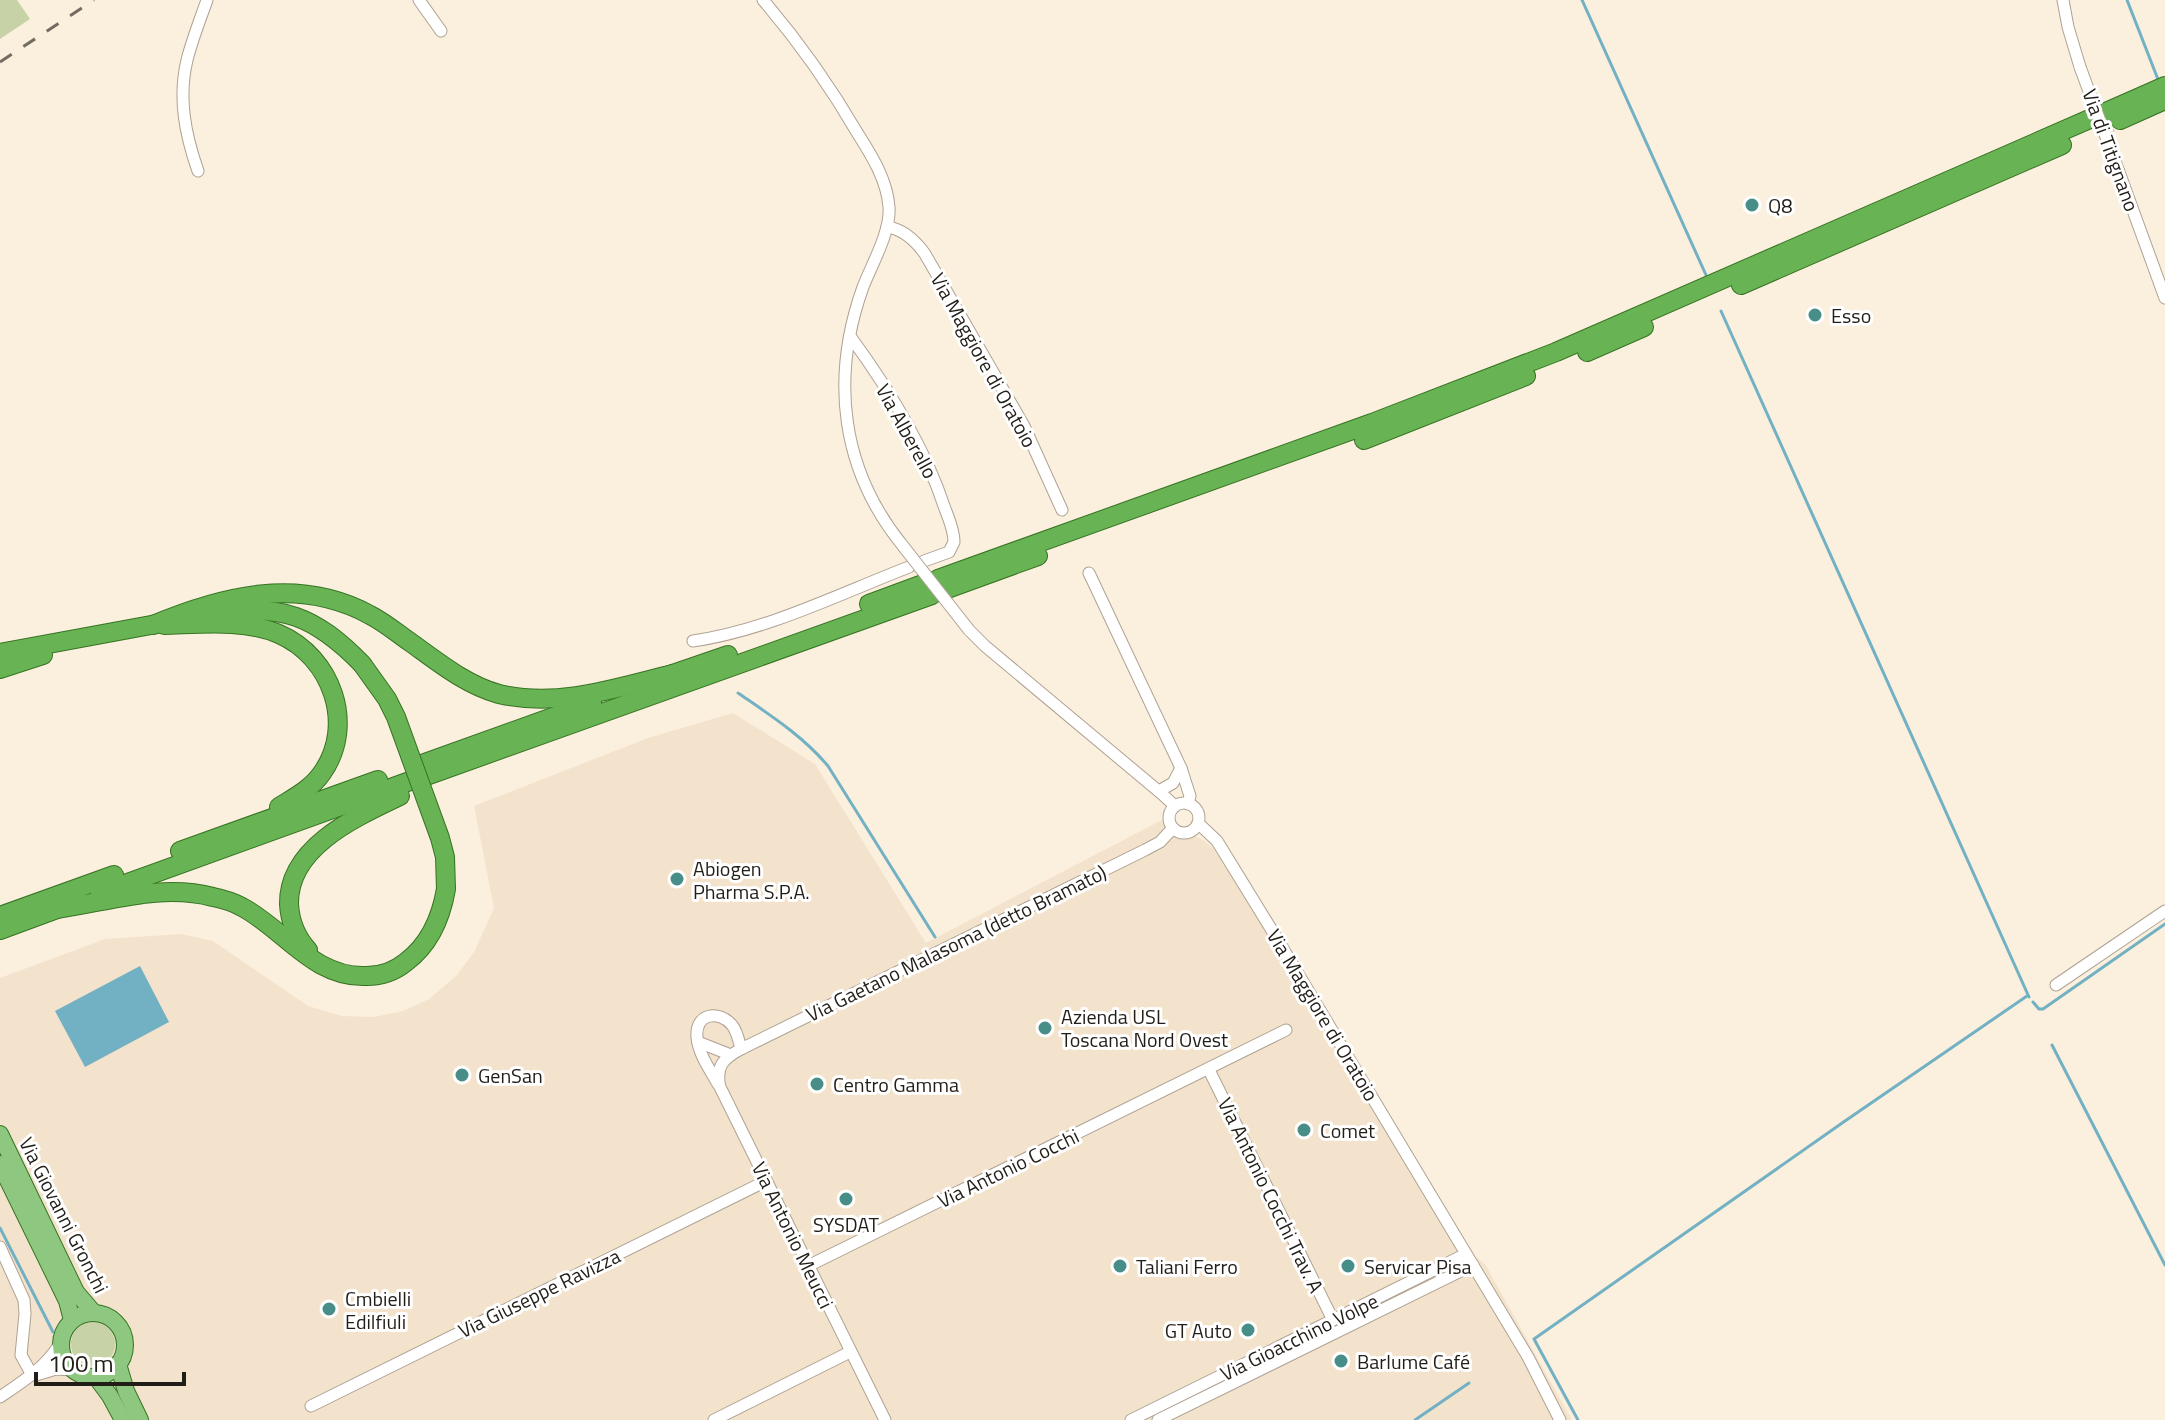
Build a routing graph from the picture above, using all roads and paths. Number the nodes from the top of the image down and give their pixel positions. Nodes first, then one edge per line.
1 (207, 0) edge
2 (419, 0) edge
3 (763, 0) edge
4 (2063, 0) edge
5 (441, 31) dead end
6 (2159, 96) edge
7 (198, 171) dead end
8 (887, 227) junction
9 (2165, 298) edge
10 (850, 336) junction
11 (1062, 510) dead end
12 (924, 561) dead end
13 (909, 567) dead end
14 (1089, 573) dead end
15 (935, 587) junction
16 (153, 625) junction
17 (103, 634) junction
18 (0, 641) edge
19 (693, 641) dead end
20 (0, 653) edge
21 (0, 669) edge
22 (673, 674) junction
23 (1181, 768) junction
24 (417, 777) junction
25 (1159, 791) junction
26 (1188, 804) junction
27 (1175, 806) junction
28 (1198, 823) junction
29 (1173, 828) junction
30 (231, 833) junction
31 (43, 910) junction
32 (2165, 911) edge
33 (0, 916) edge
34 (0, 930) edge
35 (328, 968) junction
36 (2056, 985) dead end
37 (1286, 1030) dead end
38 (698, 1042) junction
39 (735, 1052) junction
40 (1209, 1070) junction
41 (720, 1087) junction
42 (0, 1134) edge
43 (0, 1164) edge
44 (766, 1181) junction
45 (0, 1247) edge
46 (1466, 1254) junction
47 (1473, 1265) junction
48 (808, 1266) junction
49 (94, 1313) junction
50 (72, 1320) junction
51 (1333, 1320) junction
52 (61, 1342) junction
53 (850, 1352) junction
54 (118, 1364) junction
55 (72, 1370) junction
56 (32, 1375) junction
57 (96, 1377) junction
58 (0, 1397) edge
59 (311, 1406) dead end
60 (123, 1420) edge
61 (140, 1420) edge
62 (714, 1420) edge
63 (885, 1420) edge
64 (1131, 1420) edge
65 (1158, 1420) edge
66 (1560, 1420) edge

1 - 7 street
2 - 5 street
3 - 8 street
4 - 9 street, Via di Titignano, bridge
6 - 15 highway
8 - 10 street
8 - 11 street, Via Maggiore di Oratoio
10 - 12 street, Via Alberello
10 - 25 street, bridge
13 - 19 street
14 - 23 street, Via Maggiore di Oratoio
15 - 22 highway
15 - 24 highway
16 - 17 highway
16 - 22 highway
16 - 30 highway
16 - 35 highway, bridge
17 - 18 highway
17 - 20 highway
17 - 21 highway
22 - 24 highway
23 - 25 street
23 - 26 street, Via Maggiore di Oratoio
24 - 30 highway
24 - 31 highway
24 - 35 highway
25 - 27 street
26 - 27 street
26 - 28 street, Via Maggiore di Oratoio
27 - 29 street
28 - 29 street
28 - 46 street, Via Maggiore di Oratoio
29 - 39 street, Via Gaetano Malasoma (detto Bramato)
30 - 31 highway
31 - 33 highway
31 - 34 highway
31 - 35 highway
32 - 36 street
37 - 40 street, Via Antonio Cocchi
38 - 39 street
38 - 39 street
38 - 41 street, Via Antonio Meucci
39 - 41 street
40 - 48 street, Via Antonio Cocchi
40 - 51 street, Via Antonio Cocchi Trav. A
41 - 44 street, Via Antonio Meucci
42 - 49 main road, Via Giovanni Gronchi
43 - 50 main road, Via Giovanni Gronchi
44 - 48 street, Via Antonio Meucci
44 - 59 street, Via Giuseppe Ravizza
45 - 56 street
46 - 47 street, Via Maggiore di Oratoio
46 - 51 street, Via Gioacchino Volpe
47 - 65 street, Via Gioacchino Volpe
47 - 66 street, Via Maggiore di Oratoio
48 - 53 street, Via Antonio Meucci
49 - 50 main road
49 - 54 main road
50 - 52 main road
51 - 64 street, Via Gioacchino Volpe
52 - 55 main road
52 - 56 street
53 - 62 street
53 - 63 street, Via Antonio Meucci
54 - 57 main road
54 - 61 main road
55 - 56 street
55 - 57 main road
56 - 58 street
57 - 60 main road

